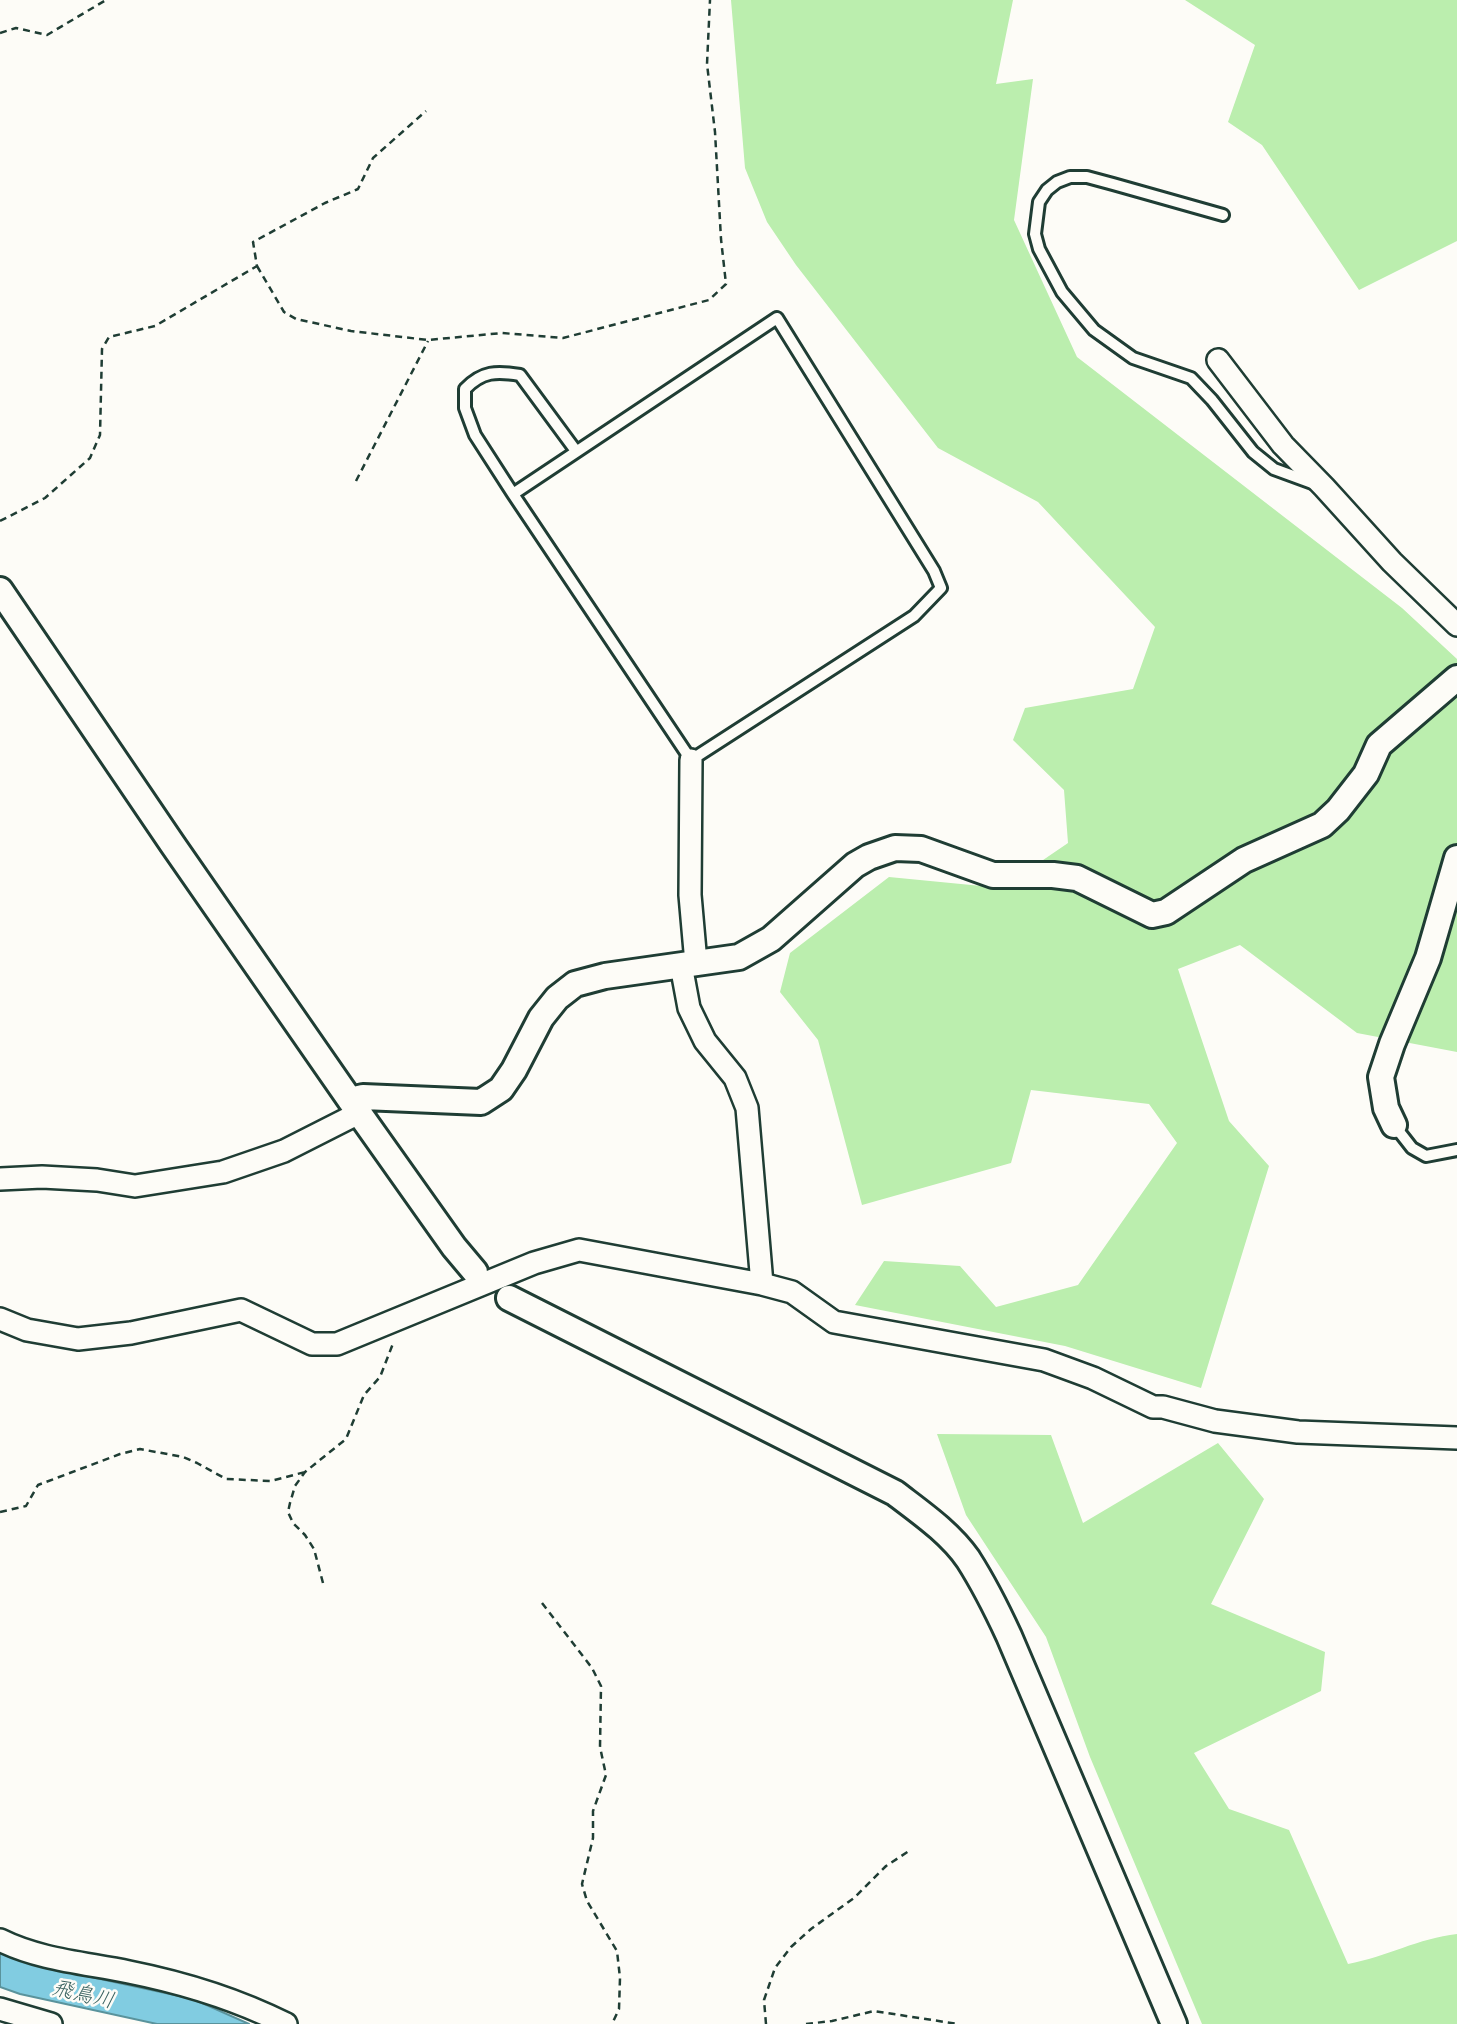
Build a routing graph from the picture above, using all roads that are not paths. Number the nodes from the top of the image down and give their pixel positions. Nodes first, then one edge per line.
1 (1223, 215) dead end
2 (1219, 360) dead end
3 (576, 451) junction
4 (1324, 487) junction
5 (513, 494) junction
6 (0, 590) edge
7 (1457, 625) edge
8 (1457, 678) edge
9 (691, 761) junction
10 (1457, 858) edge
11 (688, 964) junction
12 (354, 1106) junction
13 (1394, 1125) joint
14 (1457, 1150) edge
15 (0, 1179) edge
16 (475, 1272) dead end
17 (762, 1284) junction
18 (509, 1298) dead end
19 (0, 1319) edge
20 (1457, 1438) edge
21 (0, 1940) edge
22 (0, 2009) edge
23 (51, 2024) edge
24 (286, 2024) edge
25 (1174, 2024) edge

1 - 4 lane
2 - 4 street
3 - 5 lane
3 - 5 lane
3 - 9 lane
4 - 7 street
5 - 9 lane
6 - 12 street
8 - 11 street
9 - 11 street
10 - 13 street
11 - 12 street
11 - 17 street
12 - 15 street
12 - 16 street
13 - 14 lane
17 - 19 street
17 - 20 street
18 - 25 street
21 - 24 street
22 - 23 street

